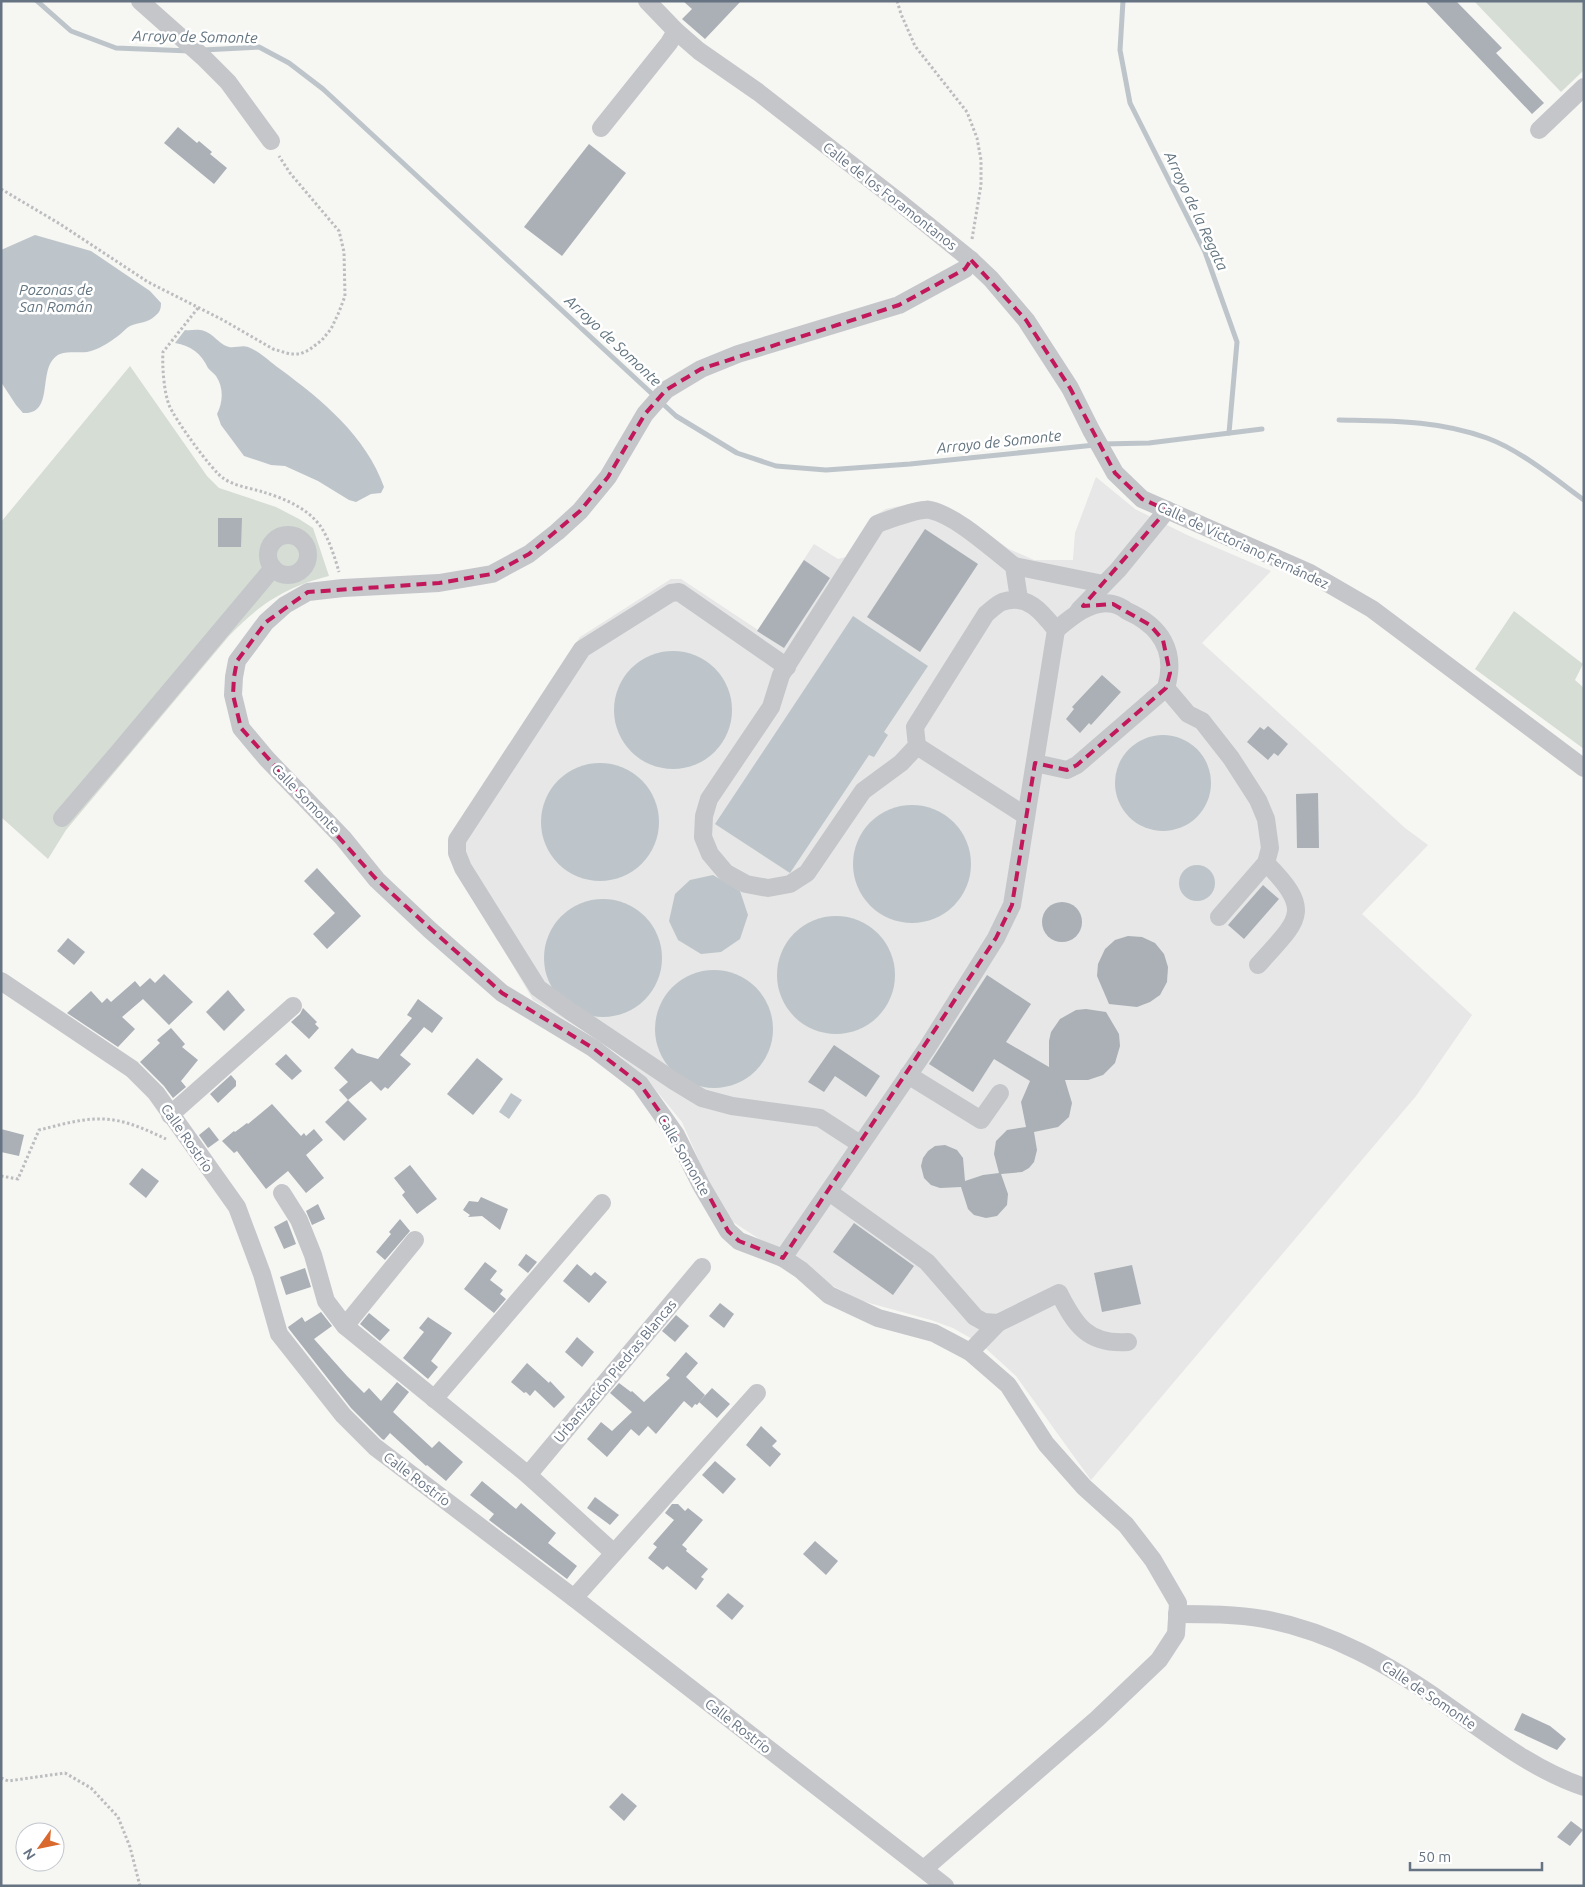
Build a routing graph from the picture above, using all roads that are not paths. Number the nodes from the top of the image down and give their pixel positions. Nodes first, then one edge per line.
1 (140, 1) edge
2 (647, 1) edge
3 (676, 32) junction
4 (1584, 87) edge
5 (600, 128) dead end
6 (1539, 130) dead end
7 (271, 141) road end
8 (971, 260) junction
9 (1090, 430) joint
10 (1167, 510) junction
11 (1014, 566) junction
12 (272, 568) junction
13 (298, 572) junction
14 (1103, 584) junction
15 (308, 592) junction
16 (1019, 599) junction
17 (1079, 610) junction
18 (1056, 630) junction
19 (787, 666) junction
20 (1166, 688) junction
21 (917, 746) junction
22 (1035, 763) junction
23 (1584, 768) edge
24 (1026, 816) junction
25 (62, 818) dead end
26 (1266, 862) junction
27 (1219, 917) dead end
28 (1258, 965) dead end
29 (1, 981) edge
30 (292, 1006) dead end
31 (908, 1075) junction
32 (1000, 1092) dead end
33 (170, 1114) junction
34 (860, 1144) junction
35 (829, 1192) junction
36 (282, 1193) dead end
37 (602, 1203) dead end
38 (415, 1240) dead end
39 (783, 1258) junction
40 (702, 1267) dead end
41 (998, 1323) junction
42 (345, 1326) junction
43 (1128, 1342) dead end
44 (970, 1352) junction
45 (757, 1392) dead end
46 (434, 1399) junction
47 (528, 1475) junction
48 (614, 1554) junction
49 (574, 1598) junction
50 (1177, 1614) junction
51 (1584, 1787) edge
52 (924, 1869) junction
53 (944, 1886) edge

1 - 7 street
2 - 3 street, Calle de los Foramontanos
3 - 5 street
3 - 8 street, Calle de los Foramontanos
4 - 6 street
8 - 9 street, Calle de los Foramontanos
8 - 15 street, Calle Somonte
9 - 10 street, Calle de Victoriano Fernández
10 - 14 street
10 - 23 street, Calle de Victoriano Fernández
11 - 14 street
11 - 16 street
11 - 19 street
12 - 13 street
12 - 13 street
12 - 25 street
13 - 15 street
14 - 17 street
15 - 39 street, Calle Somonte
16 - 18 street
16 - 21 street
17 - 18 street
17 - 20 street
18 - 22 street
19 - 21 street
19 - 34 street
20 - 22 street
20 - 26 street
21 - 24 street
22 - 24 street
24 - 31 street
26 - 27 street
26 - 28 street
29 - 33 street, Calle Rostrío
30 - 33 street
31 - 32 street
31 - 34 street
33 - 49 street, Calle Rostrío
34 - 35 street
35 - 39 street
35 - 41 street
36 - 42 street
37 - 46 street
38 - 42 street
39 - 44 street, Calle Somonte
40 - 47 street, Urbanización Piedras Blancas
41 - 43 street
41 - 44 street
42 - 46 street
44 - 50 street, Calle Somonte
45 - 48 street
46 - 47 street
47 - 48 street
48 - 49 street
49 - 52 street, Calle Rostrío
50 - 51 street, Calle de Somonte
50 - 52 street
52 - 53 street, Calle Rostrío

